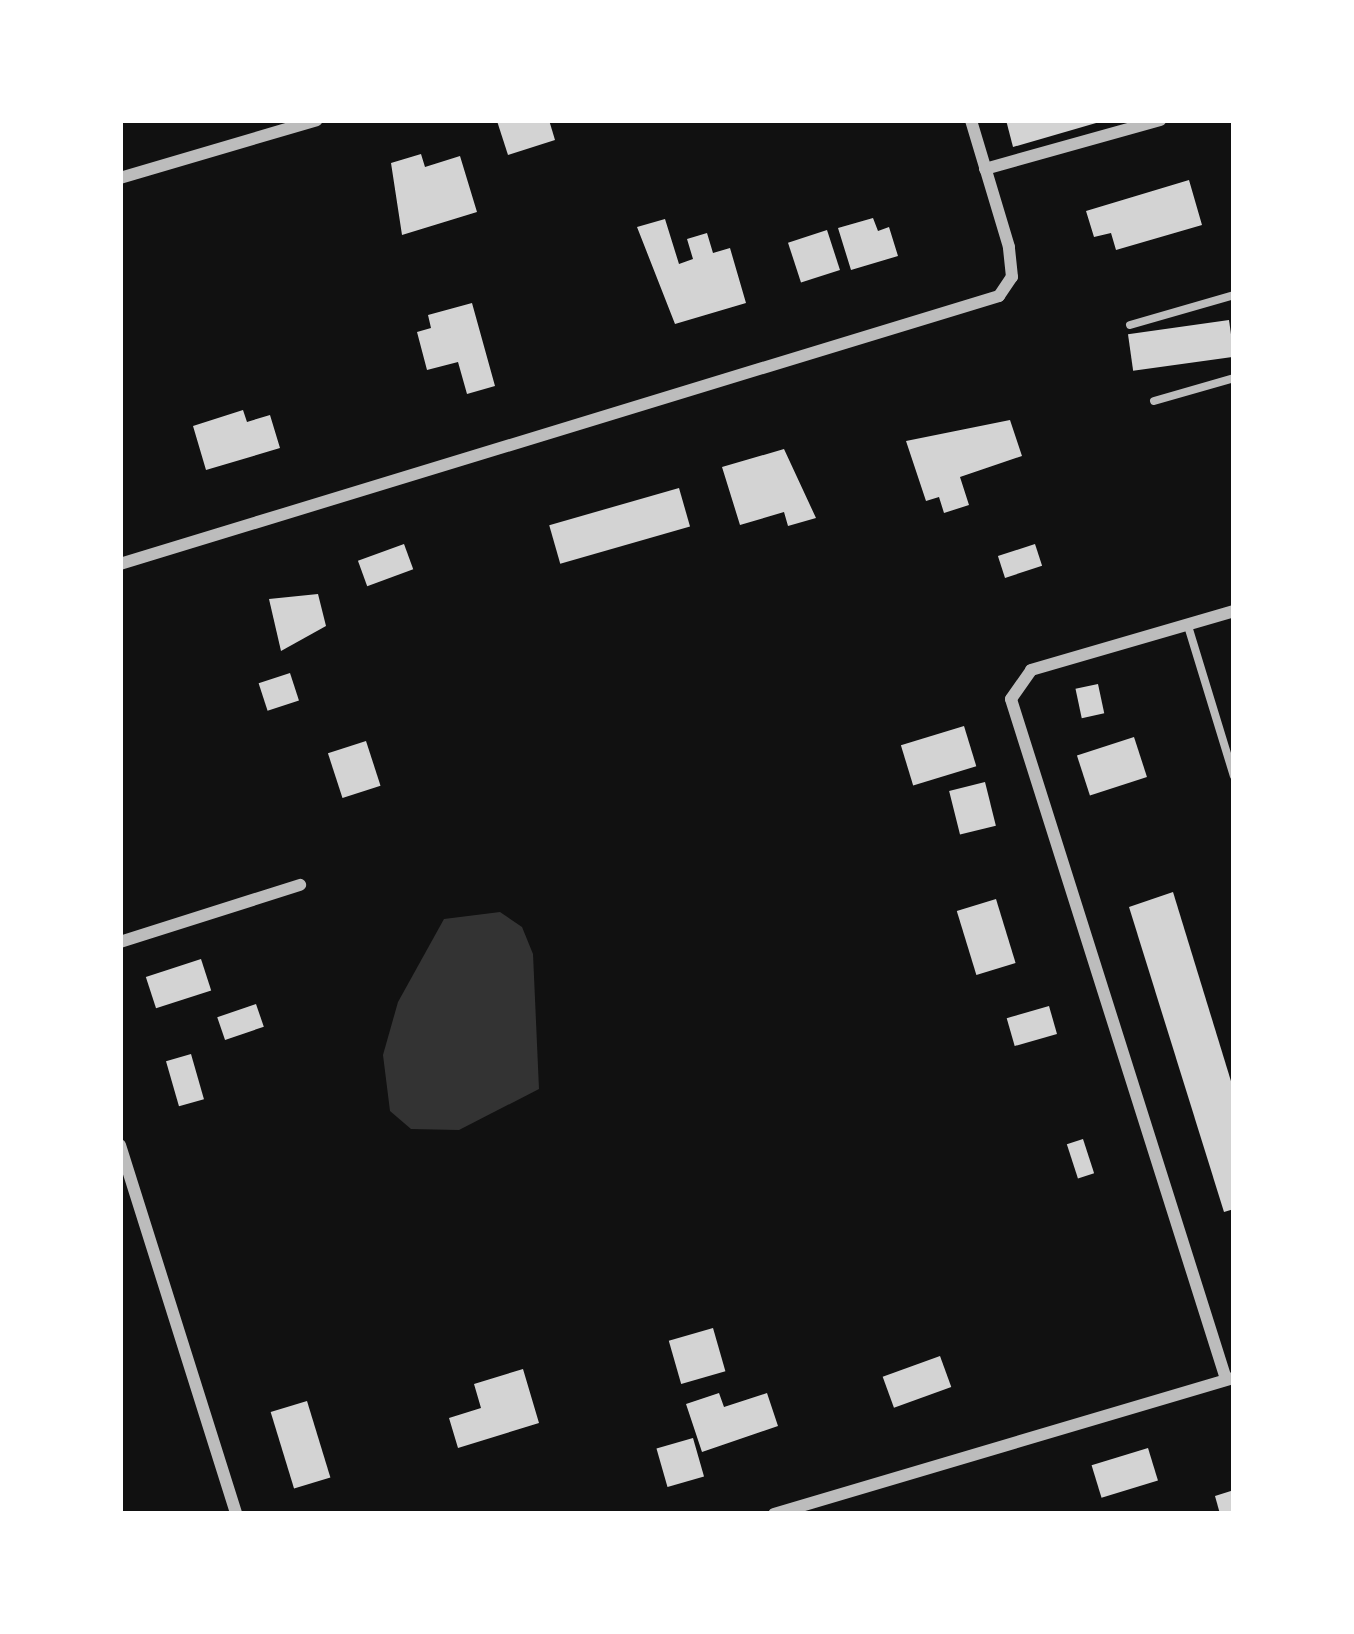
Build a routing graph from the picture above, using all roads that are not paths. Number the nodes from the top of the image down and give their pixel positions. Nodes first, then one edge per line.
1 (317, 120) edge
2 (970, 120) edge
3 (1160, 120) edge
4 (986, 169) junction
5 (120, 178) edge
6 (1234, 295) edge
7 (1130, 325) dead end
8 (1234, 378) edge
9 (1154, 401) dead end
10 (120, 564) edge
11 (1234, 611) edge
12 (1187, 625) junction
13 (1234, 776) edge
14 (300, 885) dead end
15 (120, 943) edge
16 (120, 1145) edge
17 (1230, 1378) edge
18 (236, 1514) edge
19 (774, 1514) edge

1 - 5 street
2 - 4 street
3 - 4 street
4 - 10 street
6 - 7 lane
8 - 9 lane
11 - 12 street
12 - 13 lane
12 - 17 street
14 - 15 street
16 - 18 street
17 - 19 street

